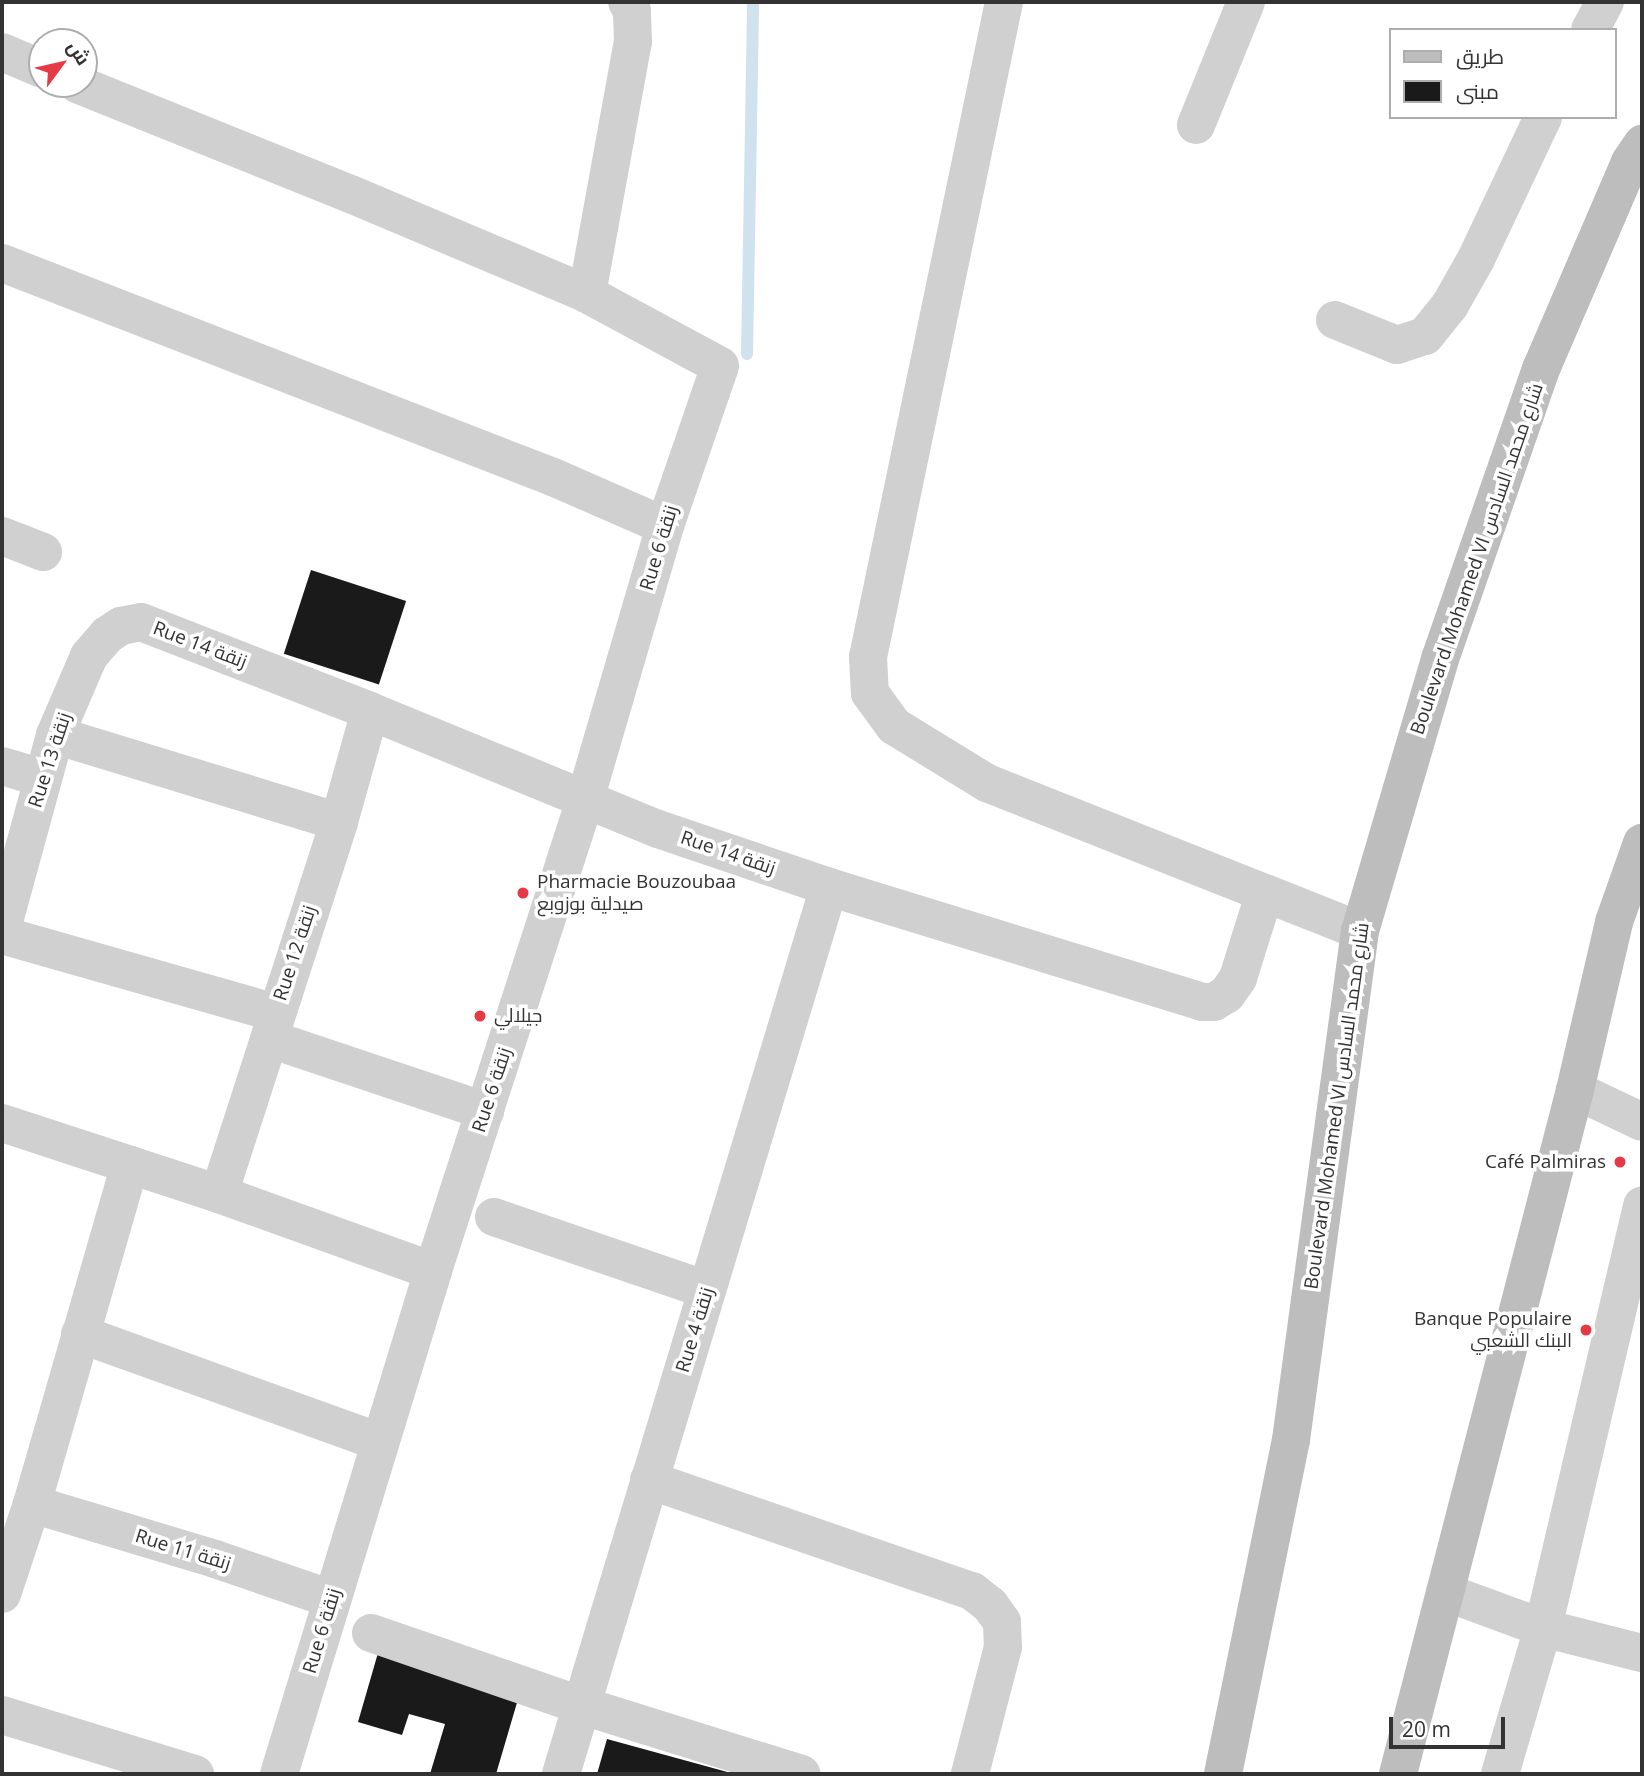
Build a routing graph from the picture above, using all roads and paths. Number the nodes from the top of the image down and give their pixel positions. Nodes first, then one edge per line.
1 (627, 2) edge
2 (1004, 2) edge
3 (1246, 2) edge
4 (1605, 2) edge
5 (1591, 28) edge
6 (2, 52) edge
7 (28, 63) edge
8 (98, 92) edge
9 (1542, 119) edge
10 (1196, 125) dead end
11 (1642, 144) edge
12 (2, 263) edge
13 (587, 294) junction
14 (1335, 320) dead end
15 (665, 526) junction
16 (2, 536) edge
17 (43, 552) dead end
18 (141, 622) joint
19 (370, 711) junction
20 (55, 735) junction
21 (2, 766) edge
22 (42, 778) junction
23 (585, 800) junction
24 (339, 822) junction
25 (1642, 843) edge
26 (829, 887) junction
27 (1264, 895) junction
28 (2, 929) edge
29 (1360, 931) junction
30 (2, 935) edge
31 (273, 1026) junction
32 (1575, 1090) junction
33 (485, 1111) junction
34 (1642, 1122) edge
35 (2, 1123) edge
36 (130, 1165) junction
37 (219, 1194) junction
38 (1642, 1205) edge
39 (494, 1217) dead end
40 (433, 1270) junction
41 (707, 1290) junction
42 (80, 1334) junction
43 (380, 1442) junction
44 (649, 1480) junction
45 (32, 1504) junction
46 (1445, 1592) junction
47 (2, 1594) edge
48 (332, 1599) junction
49 (1543, 1628) junction
50 (371, 1633) dead end
51 (1642, 1653) edge
52 (580, 1705) junction
53 (2, 1715) edge
54 (195, 1774) edge
55 (279, 1774) edge
56 (561, 1774) edge
57 (801, 1774) edge
58 (970, 1774) edge
59 (1223, 1774) edge
60 (1398, 1774) edge
61 (1500, 1774) edge

1 - 13 street
2 - 27 street
3 - 10 street
4 - 5 street
6 - 7 street
8 - 13 street
9 - 14 street
11 - 29 main road, Boulevard Mohamed VI شارع محمد السادس
12 - 15 street
13 - 15 street, Rue 6 زنقة
15 - 23 street, Rue 6 زنقة
16 - 17 street
18 - 19 street, Rue 14 زنقة
18 - 20 street, Rue 13 زنقة
19 - 23 street, Rue 14 زنقة
19 - 24 street, Rue 12 زنقة
20 - 22 street, Rue 13 زنقة
20 - 24 street
21 - 22 street
22 - 28 street, Rue 13 زنقة
23 - 26 street, Rue 14 زنقة
23 - 33 street, Rue 6 زنقة
24 - 31 street, Rue 12 زنقة
25 - 32 main road
26 - 27 street, Rue 14 زنقة
26 - 41 street, Rue 4 زنقة
27 - 29 street
29 - 59 main road, Boulevard Mohamed VI شارع محمد السادس
30 - 31 street
31 - 33 street
31 - 37 street, Rue 12 زنقة
32 - 34 street
32 - 46 main road
33 - 40 street, Rue 6 زنقة
35 - 36 street
36 - 37 street
36 - 42 street
37 - 40 street
38 - 49 street
39 - 41 street
40 - 43 street, Rue 6 زنقة
41 - 44 street, Rue 4 زنقة
42 - 43 street
42 - 45 street
43 - 48 street, Rue 6 زنقة
44 - 52 street, Rue 4 زنقة
44 - 58 street
45 - 47 street
45 - 48 street, Rue 11 زنقة
46 - 49 street
46 - 60 main road
48 - 55 street, Rue 6 زنقة
49 - 51 street
49 - 61 street
50 - 52 street
52 - 56 street, Rue 4 زنقة
52 - 57 street
53 - 54 street

